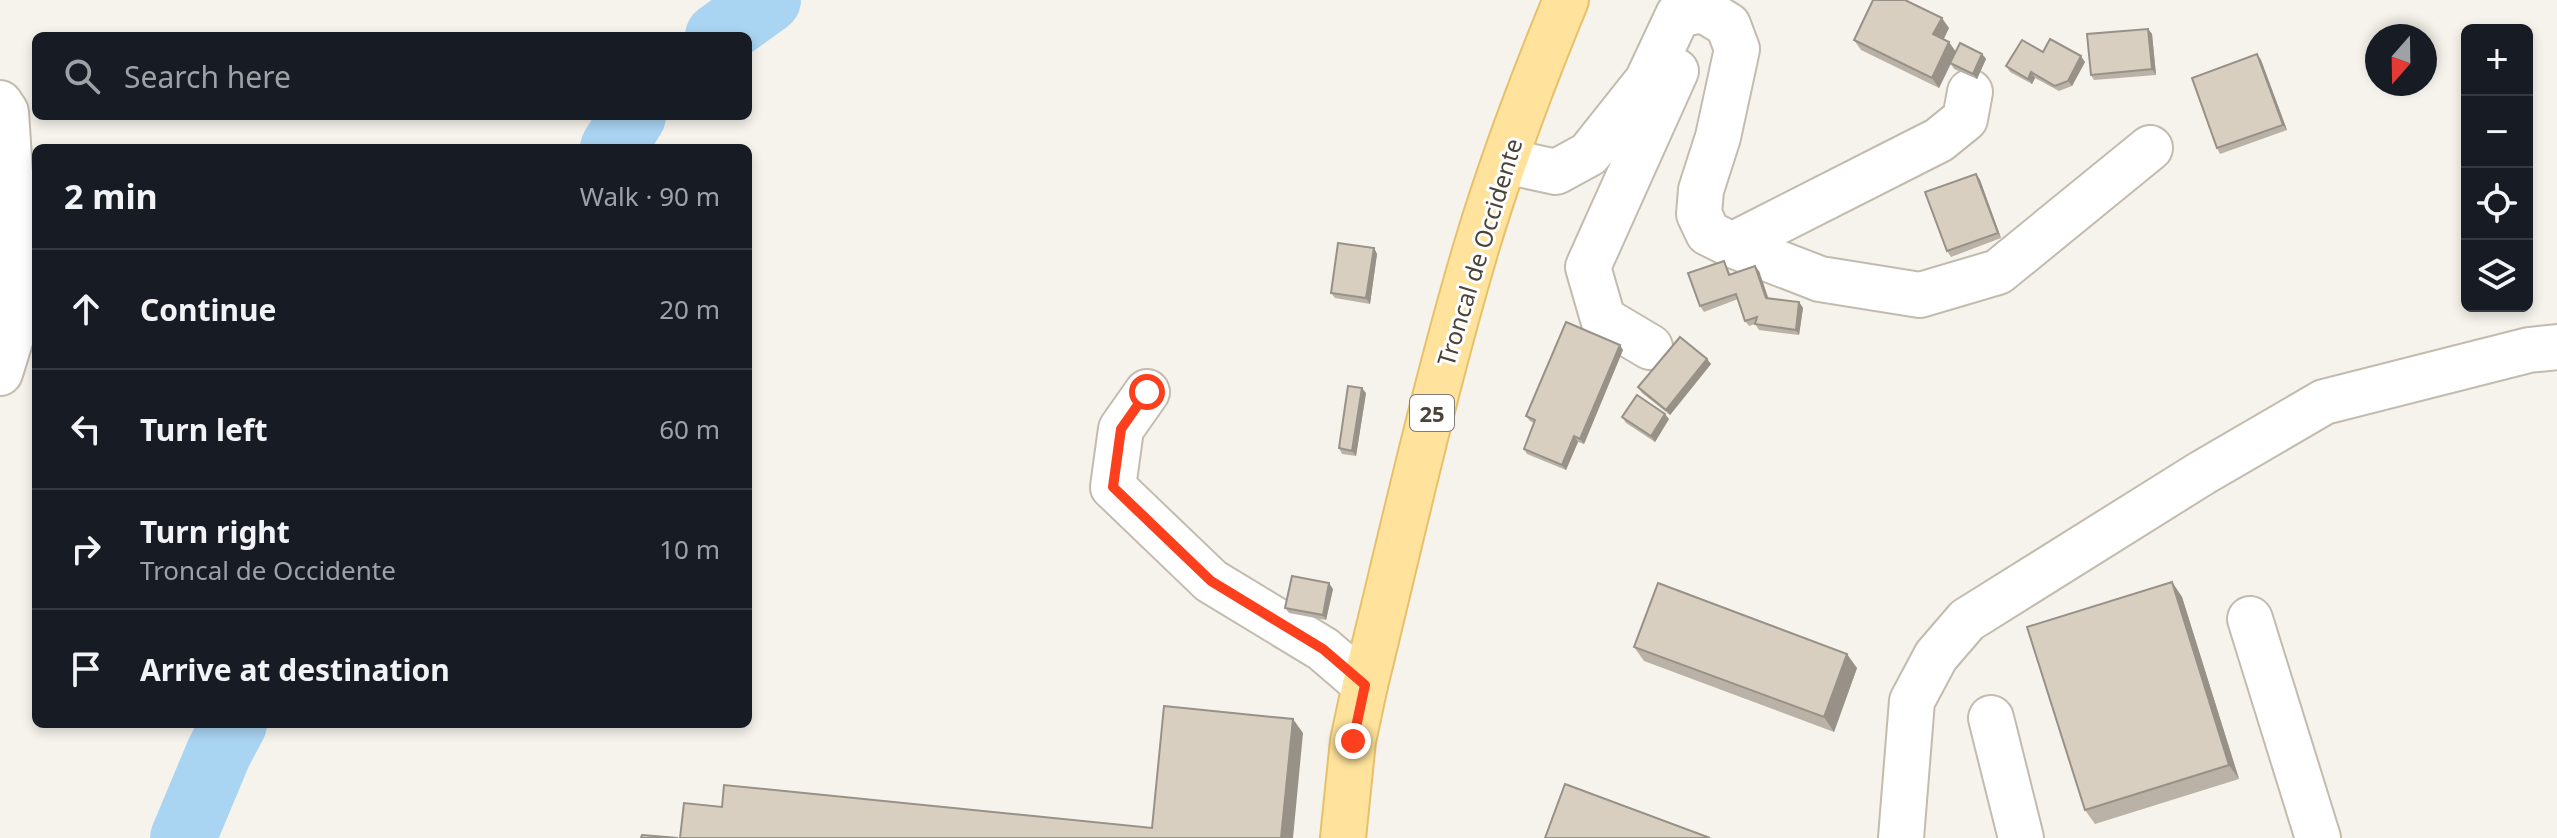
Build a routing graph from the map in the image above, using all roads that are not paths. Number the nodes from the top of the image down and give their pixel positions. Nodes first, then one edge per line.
1 (1566, 0) edge
2 (1703, 10) junction
3 (1970, 92) dead end
4 (0, 103) edge
5 (2150, 148) dead end
6 (1505, 161) junction
7 (1732, 245) junction
8 (1650, 347) dead end
9 (2557, 347) edge
10 (0, 373) edge
11 (1147, 392) dead end
12 (2250, 619) dead end
13 (1365, 685) junction
14 (1991, 718) dead end
15 (1343, 838) edge
16 (1901, 838) edge
17 (2021, 838) edge
18 (2318, 838) edge

1 - 6 main road, Troncal de Occidente / 25
2 - 6 lane
2 - 7 lane
2 - 8 lane
3 - 7 lane
4 - 10 lane
5 - 7 lane
6 - 13 main road, Troncal de Occidente / 25
9 - 16 lane
11 - 13 lane
12 - 18 lane
13 - 15 main road, Troncal de Occidente / 25
14 - 17 lane

